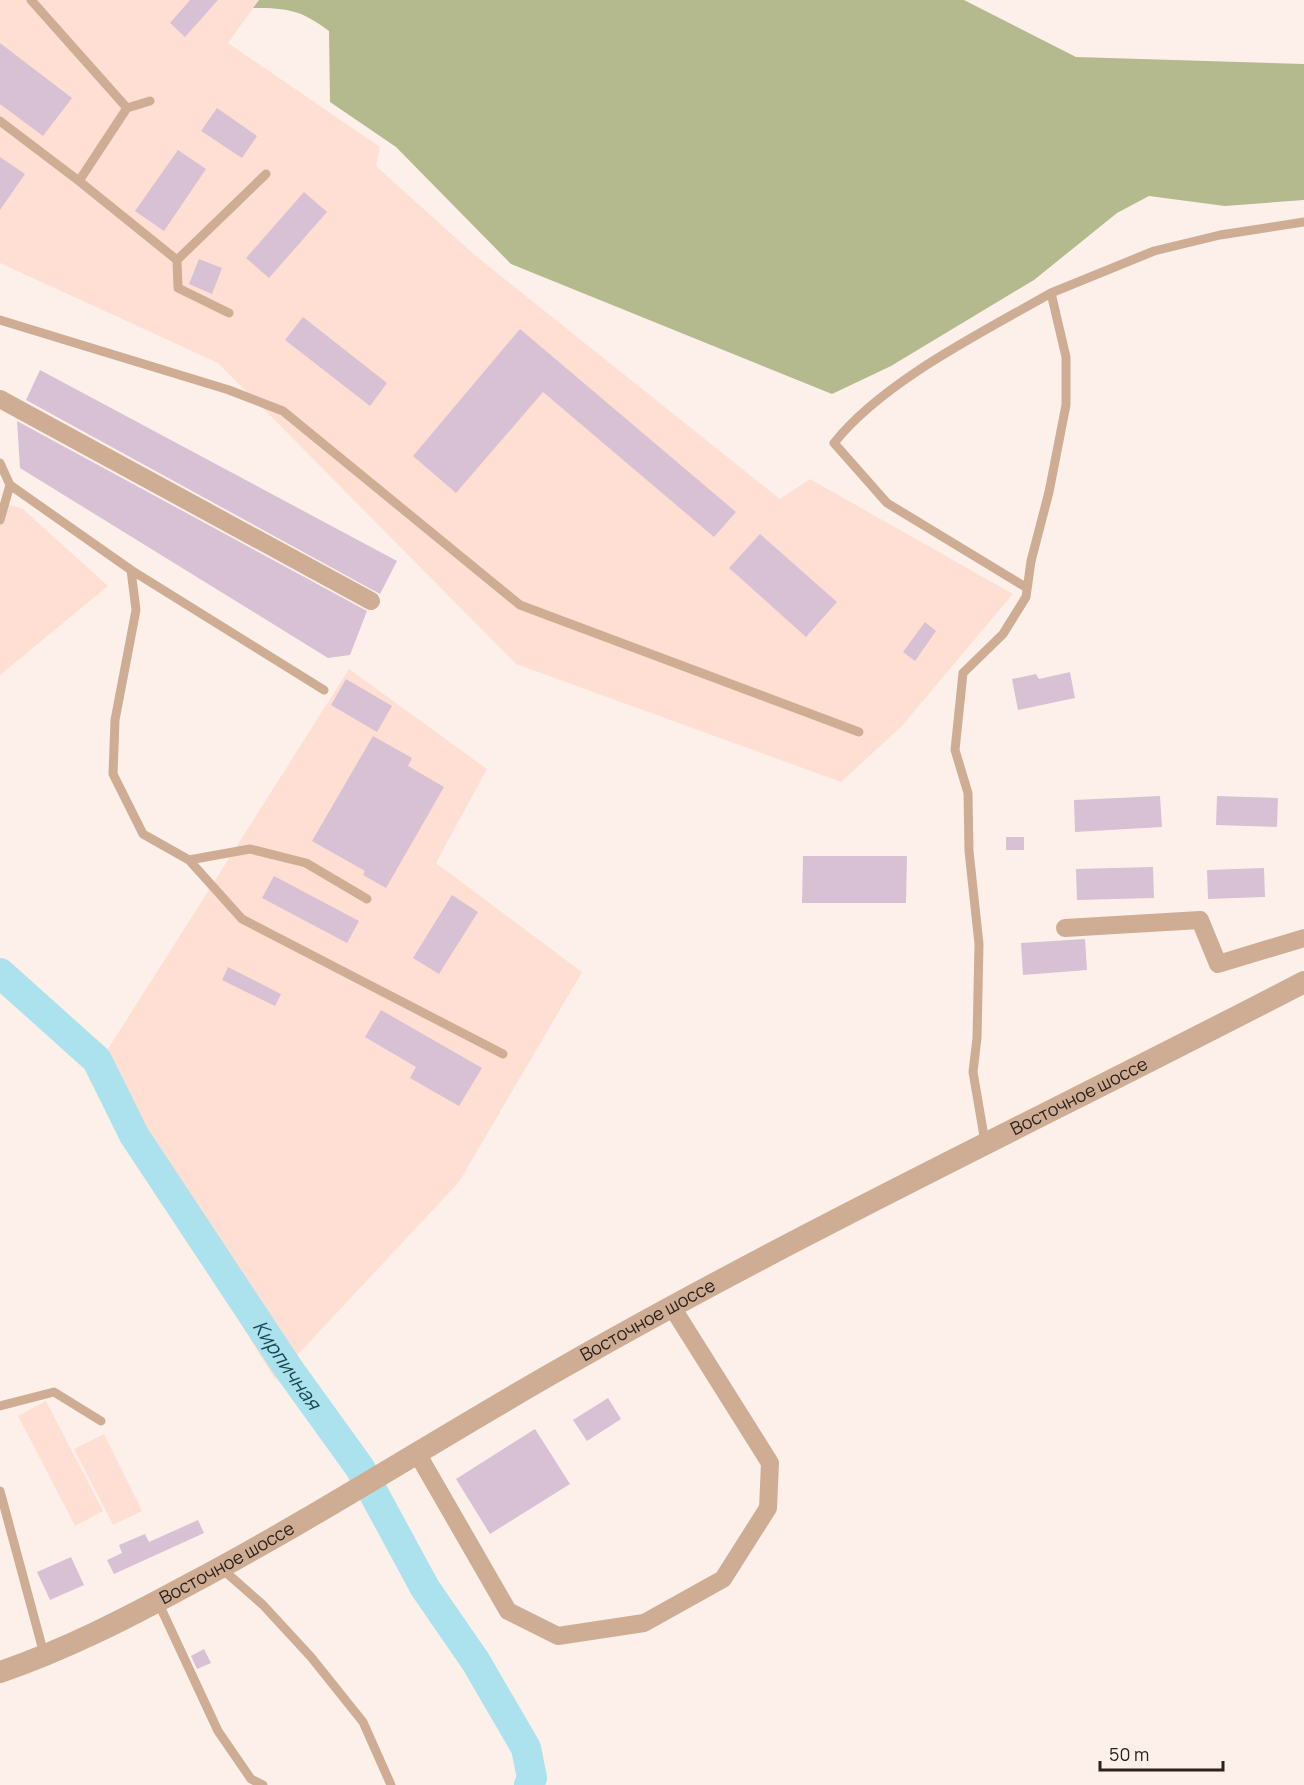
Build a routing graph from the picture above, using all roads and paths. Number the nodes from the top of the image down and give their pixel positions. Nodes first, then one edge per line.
1 (31, 0) edge
2 (150, 101) dead end
3 (127, 108) junction
4 (0, 121) edge
5 (266, 174) dead end
6 (79, 181) junction
7 (1304, 222) edge
8 (177, 260) junction
9 (1051, 293) junction
10 (229, 313) dead end
11 (0, 320) edge
12 (0, 399) edge
13 (0, 463) edge
14 (10, 485) junction
15 (0, 520) edge
16 (131, 570) junction
17 (1027, 588) junction
18 (370, 602) dead end
19 (324, 690) dead end
20 (859, 732) dead end
21 (189, 860) junction
22 (367, 899) dead end
23 (1065, 928) dead end
24 (1304, 938) edge
25 (1304, 982) edge
26 (503, 1054) dead end
27 (985, 1142) junction
28 (672, 1307) junction
29 (0, 1406) edge
30 (101, 1421) dead end
31 (417, 1453) junction
32 (0, 1491) edge
33 (221, 1568) junction
34 (158, 1602) junction
35 (45, 1657) junction
36 (0, 1672) edge
37 (263, 1785) edge
38 (392, 1785) edge

1 - 3 lane
2 - 3 lane
3 - 6 lane
4 - 6 lane
5 - 8 lane
6 - 8 lane
7 - 9 lane
8 - 10 lane
9 - 17 lane
9 - 17 lane
11 - 20 lane
12 - 18 street
13 - 14 lane
14 - 15 lane
14 - 16 lane
16 - 19 lane
16 - 21 lane
17 - 27 lane
21 - 22 lane
21 - 26 lane
23 - 24 street
25 - 27 street, Восточное шоссе
27 - 28 street, Восточное шоссе
28 - 31 street, Восточное шоссе
28 - 31 street
29 - 30 lane
31 - 33 street, Восточное шоссе
32 - 35 lane
33 - 34 street, Восточное шоссе
33 - 38 lane
34 - 35 street, Восточное шоссе
34 - 37 lane
35 - 36 street, Восточное шоссе

